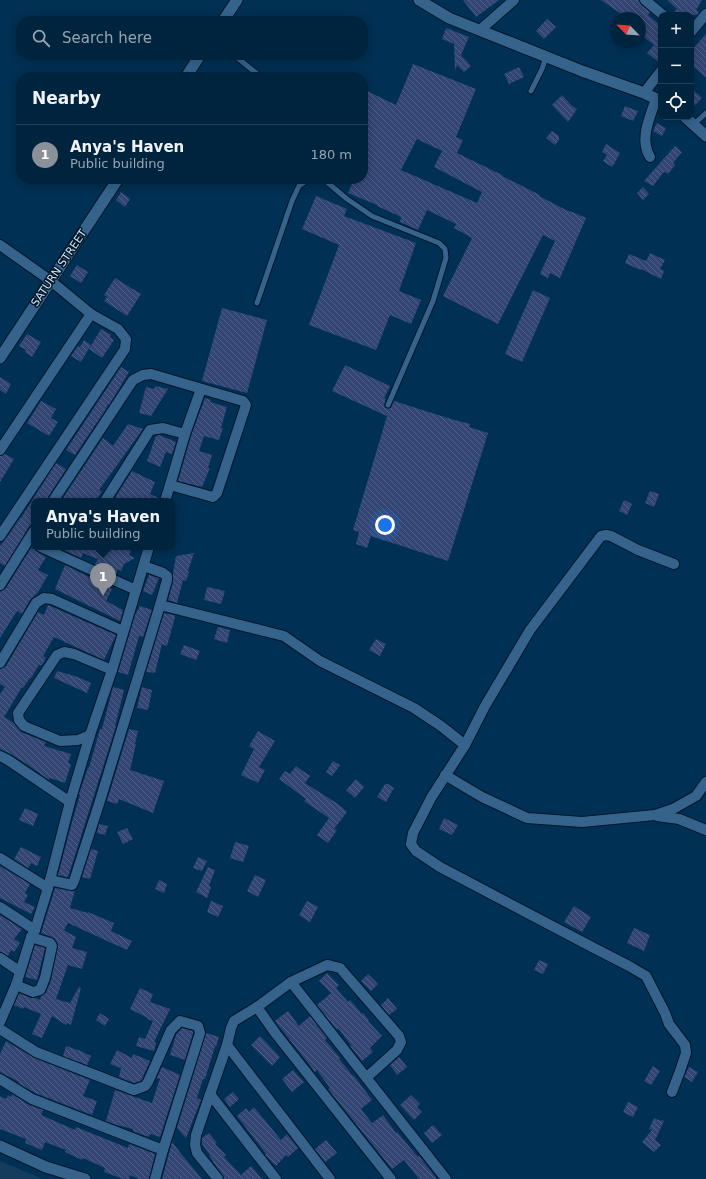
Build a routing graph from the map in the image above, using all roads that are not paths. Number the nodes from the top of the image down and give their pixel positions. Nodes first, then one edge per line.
1 (237, 0) edge
2 (419, 0) edge
3 (514, 0) edge
4 (645, 0) edge
5 (659, 12) edge
6 (706, 14) edge
7 (226, 16) edge
8 (694, 28) edge
9 (480, 30) junction
10 (546, 57) junction
11 (197, 60) edge
12 (240, 60) edge
13 (189, 72) edge
14 (255, 72) edge
15 (658, 75) edge
16 (531, 92) dead end
17 (644, 93) junction
18 (658, 100) edge
19 (706, 113) edge
20 (689, 121) edge
21 (706, 136) edge
22 (650, 157) dead end
23 (115, 184) edge
24 (302, 184) edge
25 (332, 184) edge
26 (0, 245) edge
27 (51, 281) junction
28 (257, 303) dead end
29 (91, 314) junction
30 (0, 358) edge
31 (201, 389) junction
32 (388, 406) dead end
33 (185, 434) junction
34 (0, 450) edge
35 (170, 485) junction
36 (55, 498) edge
37 (107, 498) edge
38 (166, 498) edge
39 (0, 536) edge
40 (31, 542) edge
41 (48, 550) edge
42 (147, 550) edge
43 (674, 564) dead end
44 (144, 566) junction
45 (0, 584) edge
46 (136, 590) junction
47 (160, 605) junction
48 (123, 631) junction
49 (0, 663) edge
50 (112, 670) junction
51 (90, 735) junction
52 (465, 745) junction
53 (0, 756) edge
54 (445, 775) junction
55 (706, 782) edge
56 (70, 802) junction
57 (655, 815) junction
58 (706, 830) edge
59 (0, 858) edge
60 (49, 884) junction
61 (0, 907) edge
62 (33, 934) junction
63 (0, 958) edge
64 (20, 971) junction
65 (291, 982) junction
66 (16, 985) junction
67 (257, 1007) junction
68 (1, 1015) edge
69 (0, 1029) edge
70 (227, 1045) junction
71 (367, 1077) junction
72 (0, 1079) edge
73 (672, 1092) dead end
74 (210, 1094) junction
75 (0, 1146) edge
76 (163, 1150) junction
77 (85, 1179) edge
78 (155, 1179) edge
79 (218, 1179) edge
80 (276, 1179) edge
81 (330, 1179) edge
82 (391, 1179) edge
83 (446, 1179) edge

1 - 7 street
2 - 9 street
3 - 9 street
4 - 5 street
6 - 8 street
9 - 10 street
10 - 16 lane
10 - 17 street
11 - 13 street
12 - 14 lane
15 - 17 street
17 - 18 street
18 - 22 street
19 - 20 lane
20 - 21 street
23 - 27 street, SATURN STREET
24 - 28 lane
25 - 32 lane
26 - 27 street
27 - 29 street
27 - 30 street, SATURN STREET
29 - 34 street
29 - 39 street
31 - 33 street
31 - 35 street
31 - 36 street
33 - 35 street
33 - 37 street
35 - 38 street
40 - 45 street
41 - 46 street
42 - 44 street
43 - 52 street
44 - 46 street
44 - 47 street
46 - 48 street
47 - 52 street
47 - 60 street
48 - 49 street
48 - 50 street
50 - 51 street
50 - 51 street
51 - 56 street
52 - 54 street
53 - 56 street
54 - 57 street
54 - 73 street
55 - 57 street
56 - 60 street
57 - 58 street
59 - 60 street
60 - 62 street
61 - 62 street
62 - 64 street
62 - 66 street
63 - 64 street
64 - 66 street
65 - 67 street
65 - 71 street
65 - 71 street
66 - 68 street
67 - 70 street
67 - 82 street
69 - 76 street
70 - 74 street
70 - 81 street
71 - 83 street
72 - 76 street
74 - 79 street
74 - 80 street
75 - 77 street
76 - 78 street

